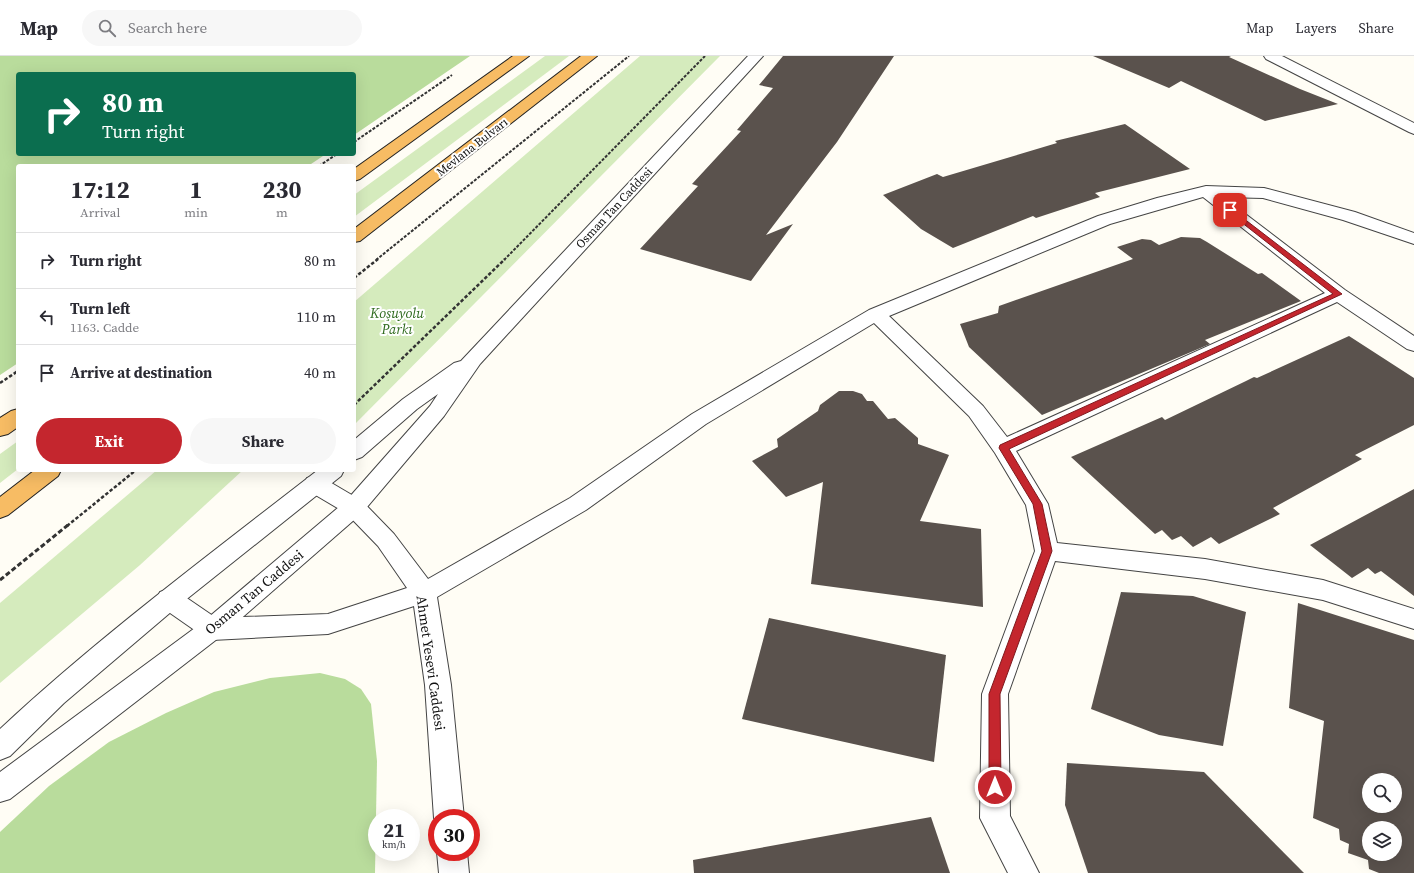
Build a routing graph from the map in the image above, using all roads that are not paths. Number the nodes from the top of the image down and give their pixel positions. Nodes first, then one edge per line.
1 (522, 56) edge
2 (590, 56) edge
3 (756, 56) edge
4 (1271, 56) edge
5 (1414, 129) edge
6 (356, 175) edge
7 (1206, 191) junction
8 (356, 235) edge
9 (1414, 239) edge
10 (1338, 294) junction
11 (876, 314) junction
12 (1414, 345) edge
13 (473, 359) junction
14 (16, 417) edge
15 (0, 429) edge
16 (1003, 448) junction
17 (356, 450) edge
18 (47, 472) edge
19 (324, 477) edge
20 (354, 507) junction
21 (0, 509) edge
22 (1047, 551) junction
23 (424, 593) junction
24 (169, 599) junction
25 (1414, 619) edge
26 (212, 629) junction
27 (0, 747) edge
28 (0, 789) edge
29 (449, 809) edge
30 (453, 861) edge
31 (454, 873) edge
32 (1024, 873) edge

1 - 6 highway
2 - 8 highway, Mevlana Bulvarı
3 - 13 street, Osman Tan Caddesi
4 - 5 street
7 - 9 street
7 - 10 street
7 - 11 street
10 - 12 street
10 - 16 street
11 - 16 street
11 - 23 street
13 - 17 street, Osman Tan Caddesi
13 - 20 street, Osman Tan Caddesi
14 - 15 highway
16 - 22 street
18 - 21 highway
19 - 20 street, Ahmet Yesevi Caddesi
19 - 24 street
20 - 23 street, Ahmet Yesevi Caddesi
20 - 26 street, Osman Tan Caddesi
22 - 25 street
22 - 32 street
23 - 26 street
23 - 29 street, Ahmet Yesevi Caddesi
24 - 26 street
24 - 27 street
26 - 28 street, Osman Tan Caddesi
30 - 31 street

